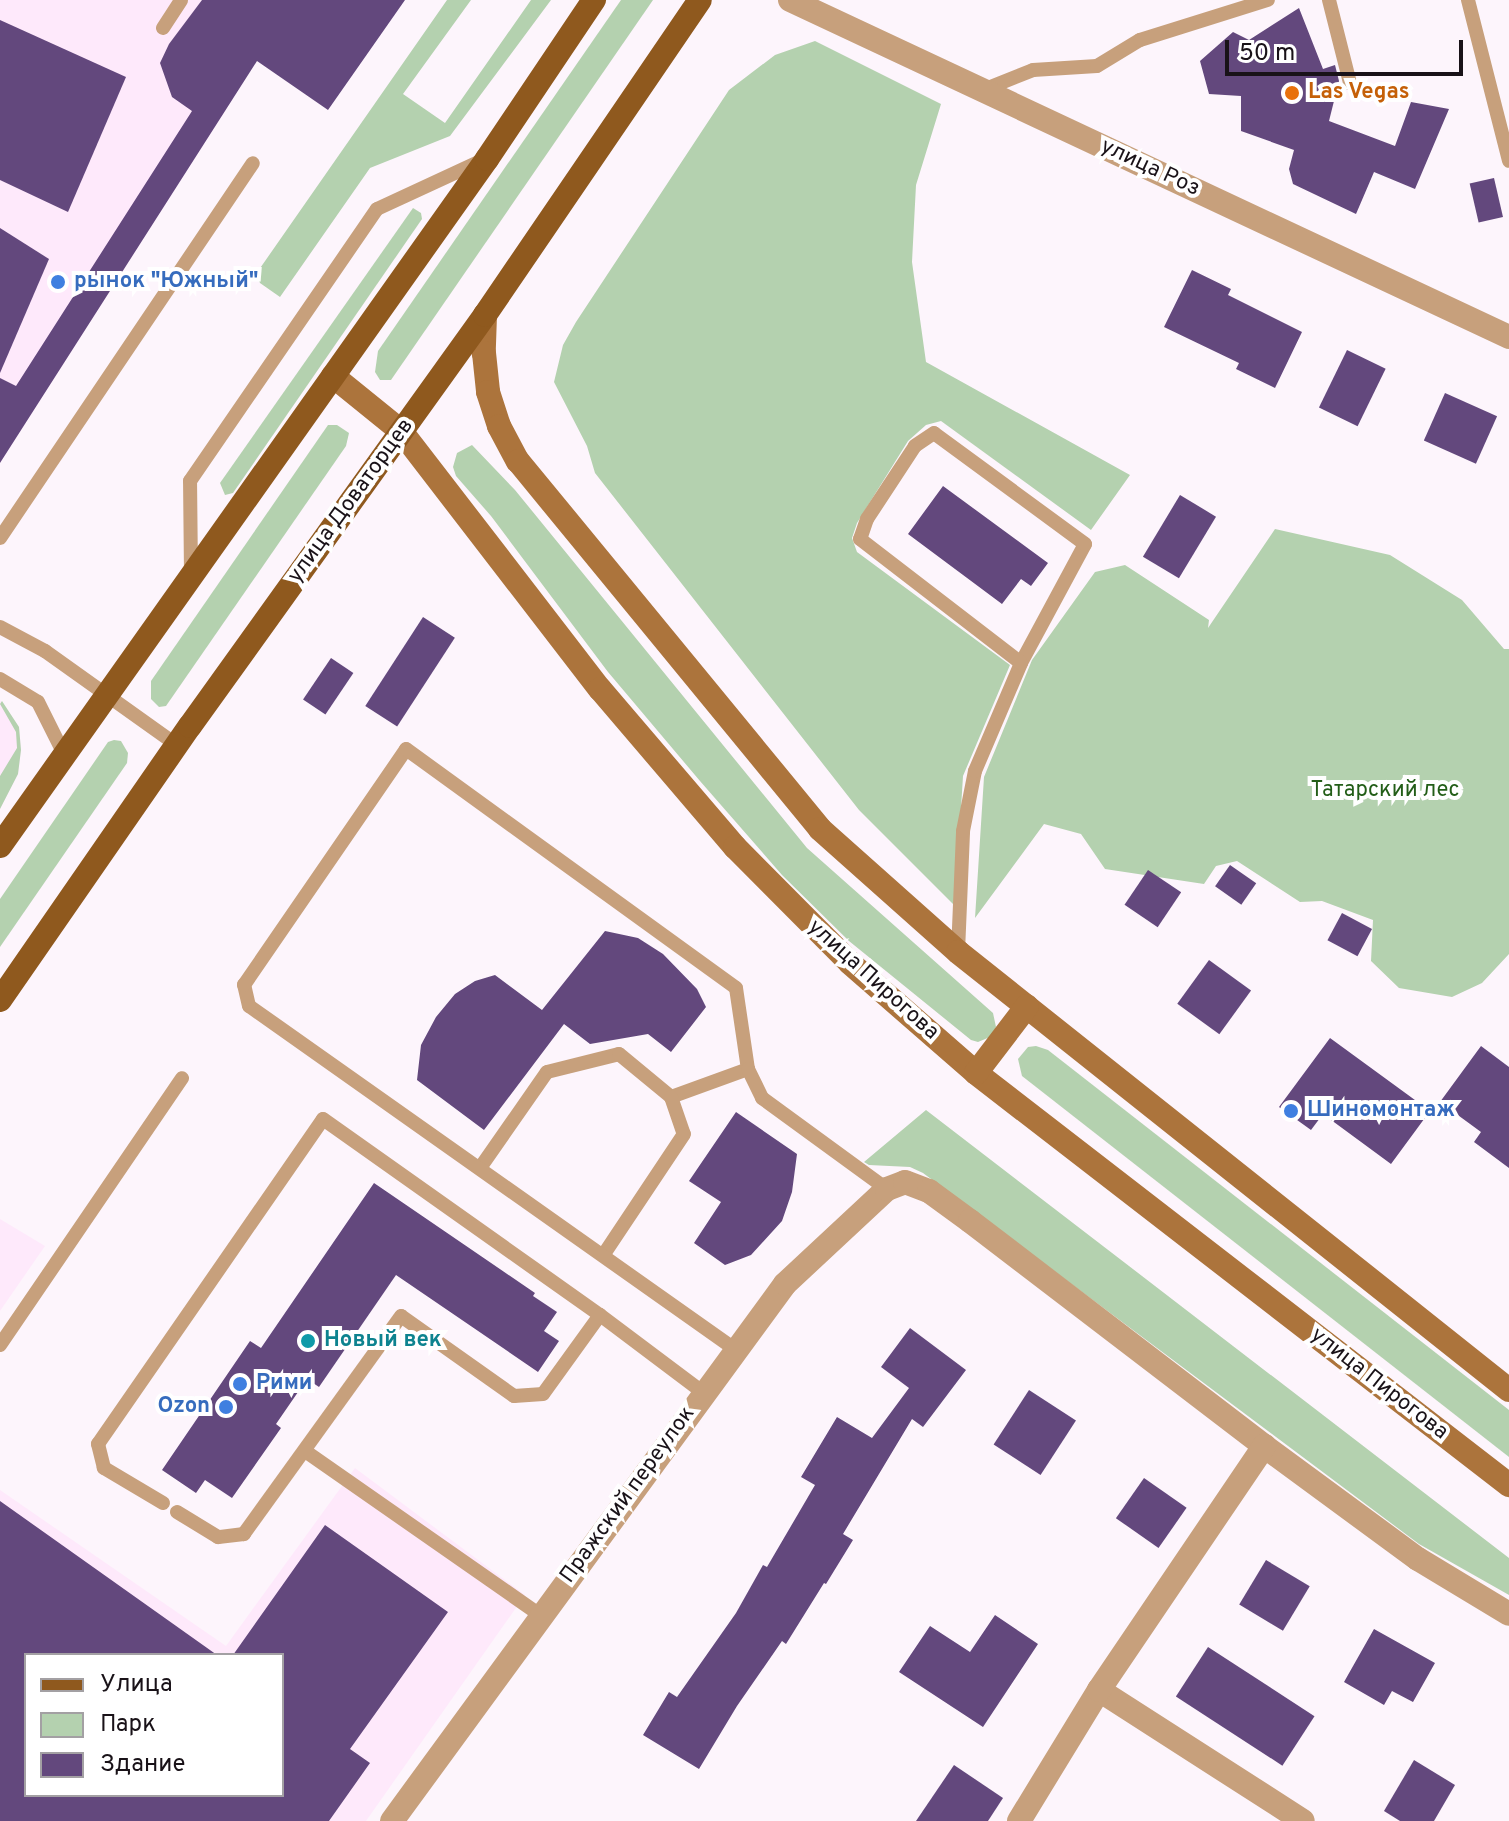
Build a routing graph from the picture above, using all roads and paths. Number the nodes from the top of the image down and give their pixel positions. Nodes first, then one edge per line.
1 (181, 0) edge
2 (594, 0) edge
3 (700, 0) edge
4 (790, 0) edge
5 (1268, 0) edge
6 (1329, 0) edge
7 (1468, 0) edge
8 (163, 28) dead end
9 (1350, 83) dead end
10 (982, 90) junction
11 (487, 159) junction
12 (1509, 161) edge
13 (253, 163) dead end
14 (485, 315) junction
15 (1509, 337) edge
16 (333, 376) junction
17 (401, 431) junction
18 (0, 538) edge
19 (191, 573) junction
20 (0, 627) edge
21 (1021, 663) junction
22 (0, 679) edge
23 (105, 694) junction
24 (178, 746) junction
25 (63, 752) junction
26 (0, 846) edge
27 (958, 952) junction
28 (0, 1000) edge
29 (1027, 1006) junction
30 (748, 1069) junction
31 (976, 1073) junction
32 (182, 1078) dead end
33 (671, 1097) junction
34 (480, 1168) junction
35 (887, 1189) junction
36 (604, 1254) junction
37 (600, 1315) junction
38 (0, 1345) edge
39 (736, 1350) junction
40 (1509, 1390) edge
41 (704, 1393) junction
42 (1264, 1446) junction
43 (305, 1451) junction
44 (1509, 1485) edge
45 (163, 1503) dead end
46 (177, 1512) dead end
47 (1509, 1614) edge
48 (540, 1615) junction
49 (1099, 1690) junction
50 (392, 1821) edge
51 (1019, 1821) edge
52 (1303, 1821) edge

1 - 8 lane
2 - 11 main road
3 - 14 main road, улица Доваторцев
4 - 10 street, улица Роз
5 - 10 lane
6 - 9 lane
7 - 12 lane
10 - 15 street, улица Роз
11 - 16 main road
11 - 19 lane
13 - 18 lane
14 - 17 main road, улица Доваторцев
14 - 27 main road
16 - 17 main road, улица Пирогова
16 - 19 main road
17 - 24 main road, улица Доваторцев
17 - 31 main road, улица Пирогова
19 - 23 main road
20 - 23 lane
21 - 21 lane
21 - 27 lane
22 - 25 lane
23 - 24 lane
23 - 25 main road
24 - 28 main road, улица Доваторцев
25 - 26 main road
27 - 29 main road
29 - 31 main road
29 - 40 main road
30 - 33 lane
30 - 34 lane
30 - 35 lane
31 - 44 main road, улица Пирогова
32 - 38 lane
33 - 34 lane
33 - 36 lane
34 - 36 lane
35 - 39 street, Пражский переулок
35 - 42 street
36 - 39 lane
37 - 41 lane
37 - 43 lane
37 - 45 lane
39 - 41 street, Пражский переулок
41 - 48 street, Пражский переулок
42 - 47 street
42 - 49 street
43 - 46 lane
43 - 48 lane
48 - 50 street, Пражский переулок
49 - 51 street
49 - 52 street

